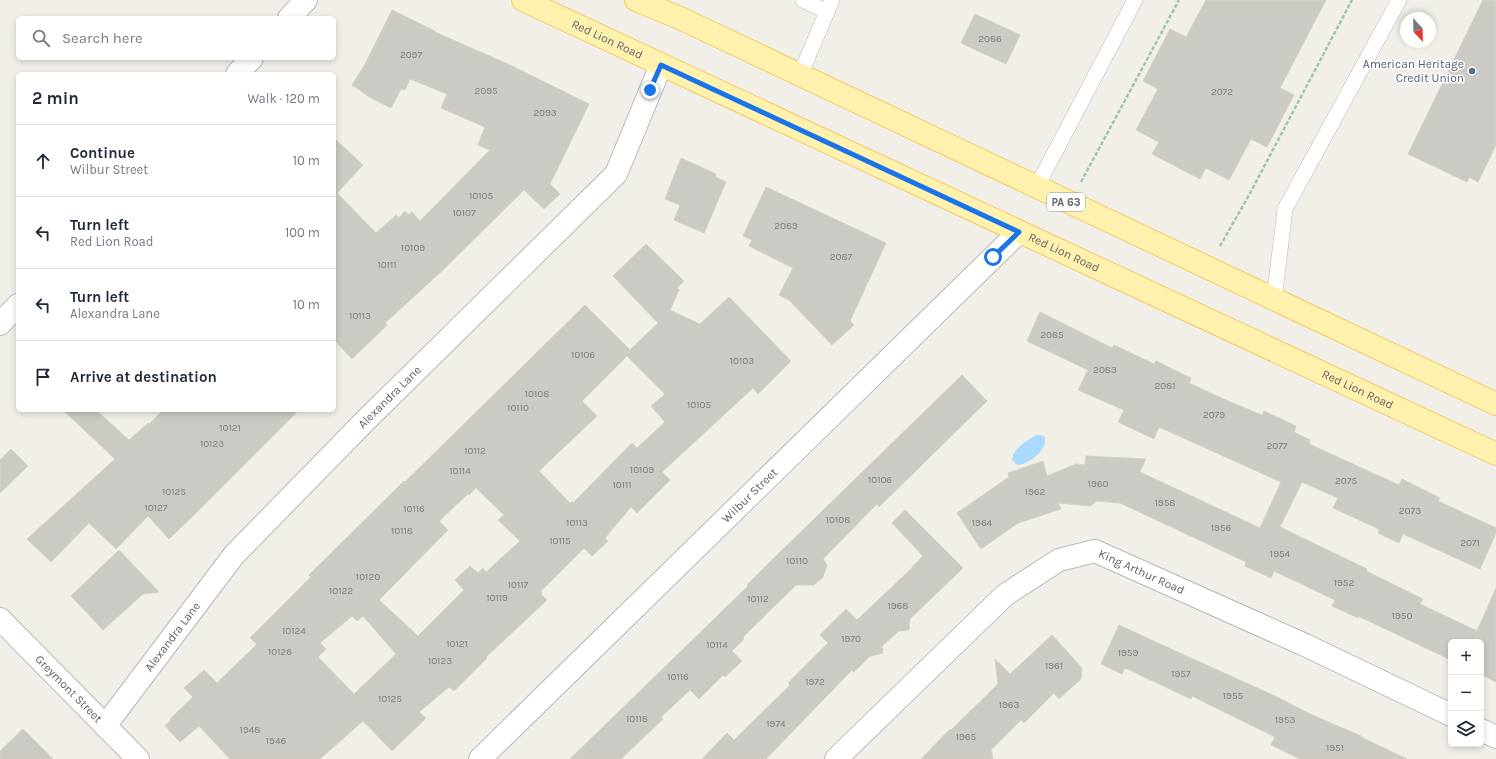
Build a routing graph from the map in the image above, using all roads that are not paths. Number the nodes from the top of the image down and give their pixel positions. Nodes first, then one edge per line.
1 (306, 0) edge
2 (523, 0) edge
3 (636, 0) edge
4 (803, 0) edge
5 (1136, 0) edge
6 (1400, 0) edge
7 (830, 6) edge
8 (291, 16) edge
9 (250, 60) edge
10 (661, 65) junction
11 (239, 72) edge
12 (800, 75) junction
13 (1036, 188) junction
14 (1019, 232) junction
15 (1274, 300) junction
16 (16, 307) edge
17 (0, 324) edge
18 (1496, 404) edge
19 (1496, 454) edge
20 (0, 619) edge
21 (1448, 714) edge
22 (105, 726) junction
23 (1484, 731) edge
24 (1496, 737) edge
25 (138, 759) edge
26 (480, 759) edge
27 (836, 759) edge

1 - 8 street
2 - 10 main road, Red Lion Road
3 - 12 main road, PA 63
4 - 7 lane
5 - 13 lane
6 - 15 lane
7 - 12 lane
9 - 11 street
10 - 14 main road, Red Lion Road
10 - 22 street, Alexandra Lane
12 - 13 main road, PA 63
13 - 15 main road, PA 63
14 - 19 main road, Red Lion Road
14 - 26 street, Wilbur Street
15 - 18 main road, PA 63
16 - 17 street
20 - 22 street, Greymont Street
21 - 27 street, King Arthur Road
22 - 25 street, Greymont Street
23 - 24 street

